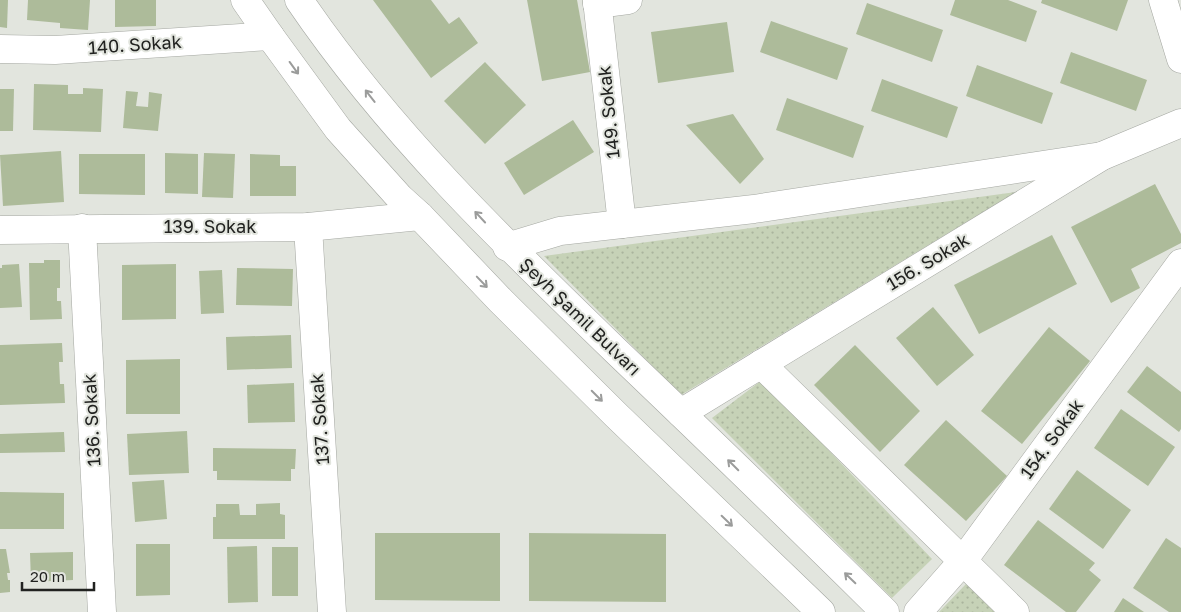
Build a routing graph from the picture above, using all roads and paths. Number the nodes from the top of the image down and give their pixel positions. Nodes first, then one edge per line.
1 (246, 0) edge
2 (299, 0) edge
3 (628, 0) edge
4 (1163, 0) edge
5 (597, 2) edge
6 (270, 36) junction
7 (0, 49) edge
8 (1181, 59) edge
9 (1181, 123) edge
10 (1102, 156) junction
11 (420, 216) junction
12 (622, 224) junction
13 (308, 227) junction
14 (82, 228) junction
15 (0, 230) edge
16 (507, 246) junction
17 (1181, 263) edge
18 (761, 364) junction
19 (681, 413) junction
20 (962, 562) junction
21 (102, 612) edge
22 (332, 612) edge
23 (821, 612) edge
24 (885, 612) edge
25 (918, 612) edge
26 (1015, 612) edge

1 - 6 street
16 -> 2 street, Şeyh Şamil Bulvarı
3 - 5 street
4 - 8 street
5 - 12 street, 149. Sokak
6 - 7 street, 140. Sokak
6 -> 11 street
9 - 10 street, 156. Sokak
10 - 12 street
10 - 18 street, 156. Sokak
11 - 13 street, 139. Sokak
11 -> 23 street
12 - 16 street
13 - 14 street, 139. Sokak
13 - 22 street, 137. Sokak
14 - 15 street, 139. Sokak
14 - 21 street, 136. Sokak
16 - 19 street, Şeyh Şamil Bulvarı
17 - 20 street, 154. Sokak
18 - 19 street, 156. Sokak
18 - 20 street
24 -> 19 street, Şeyh Şamil Bulvarı
20 - 25 street, 154. Sokak
20 - 26 street

